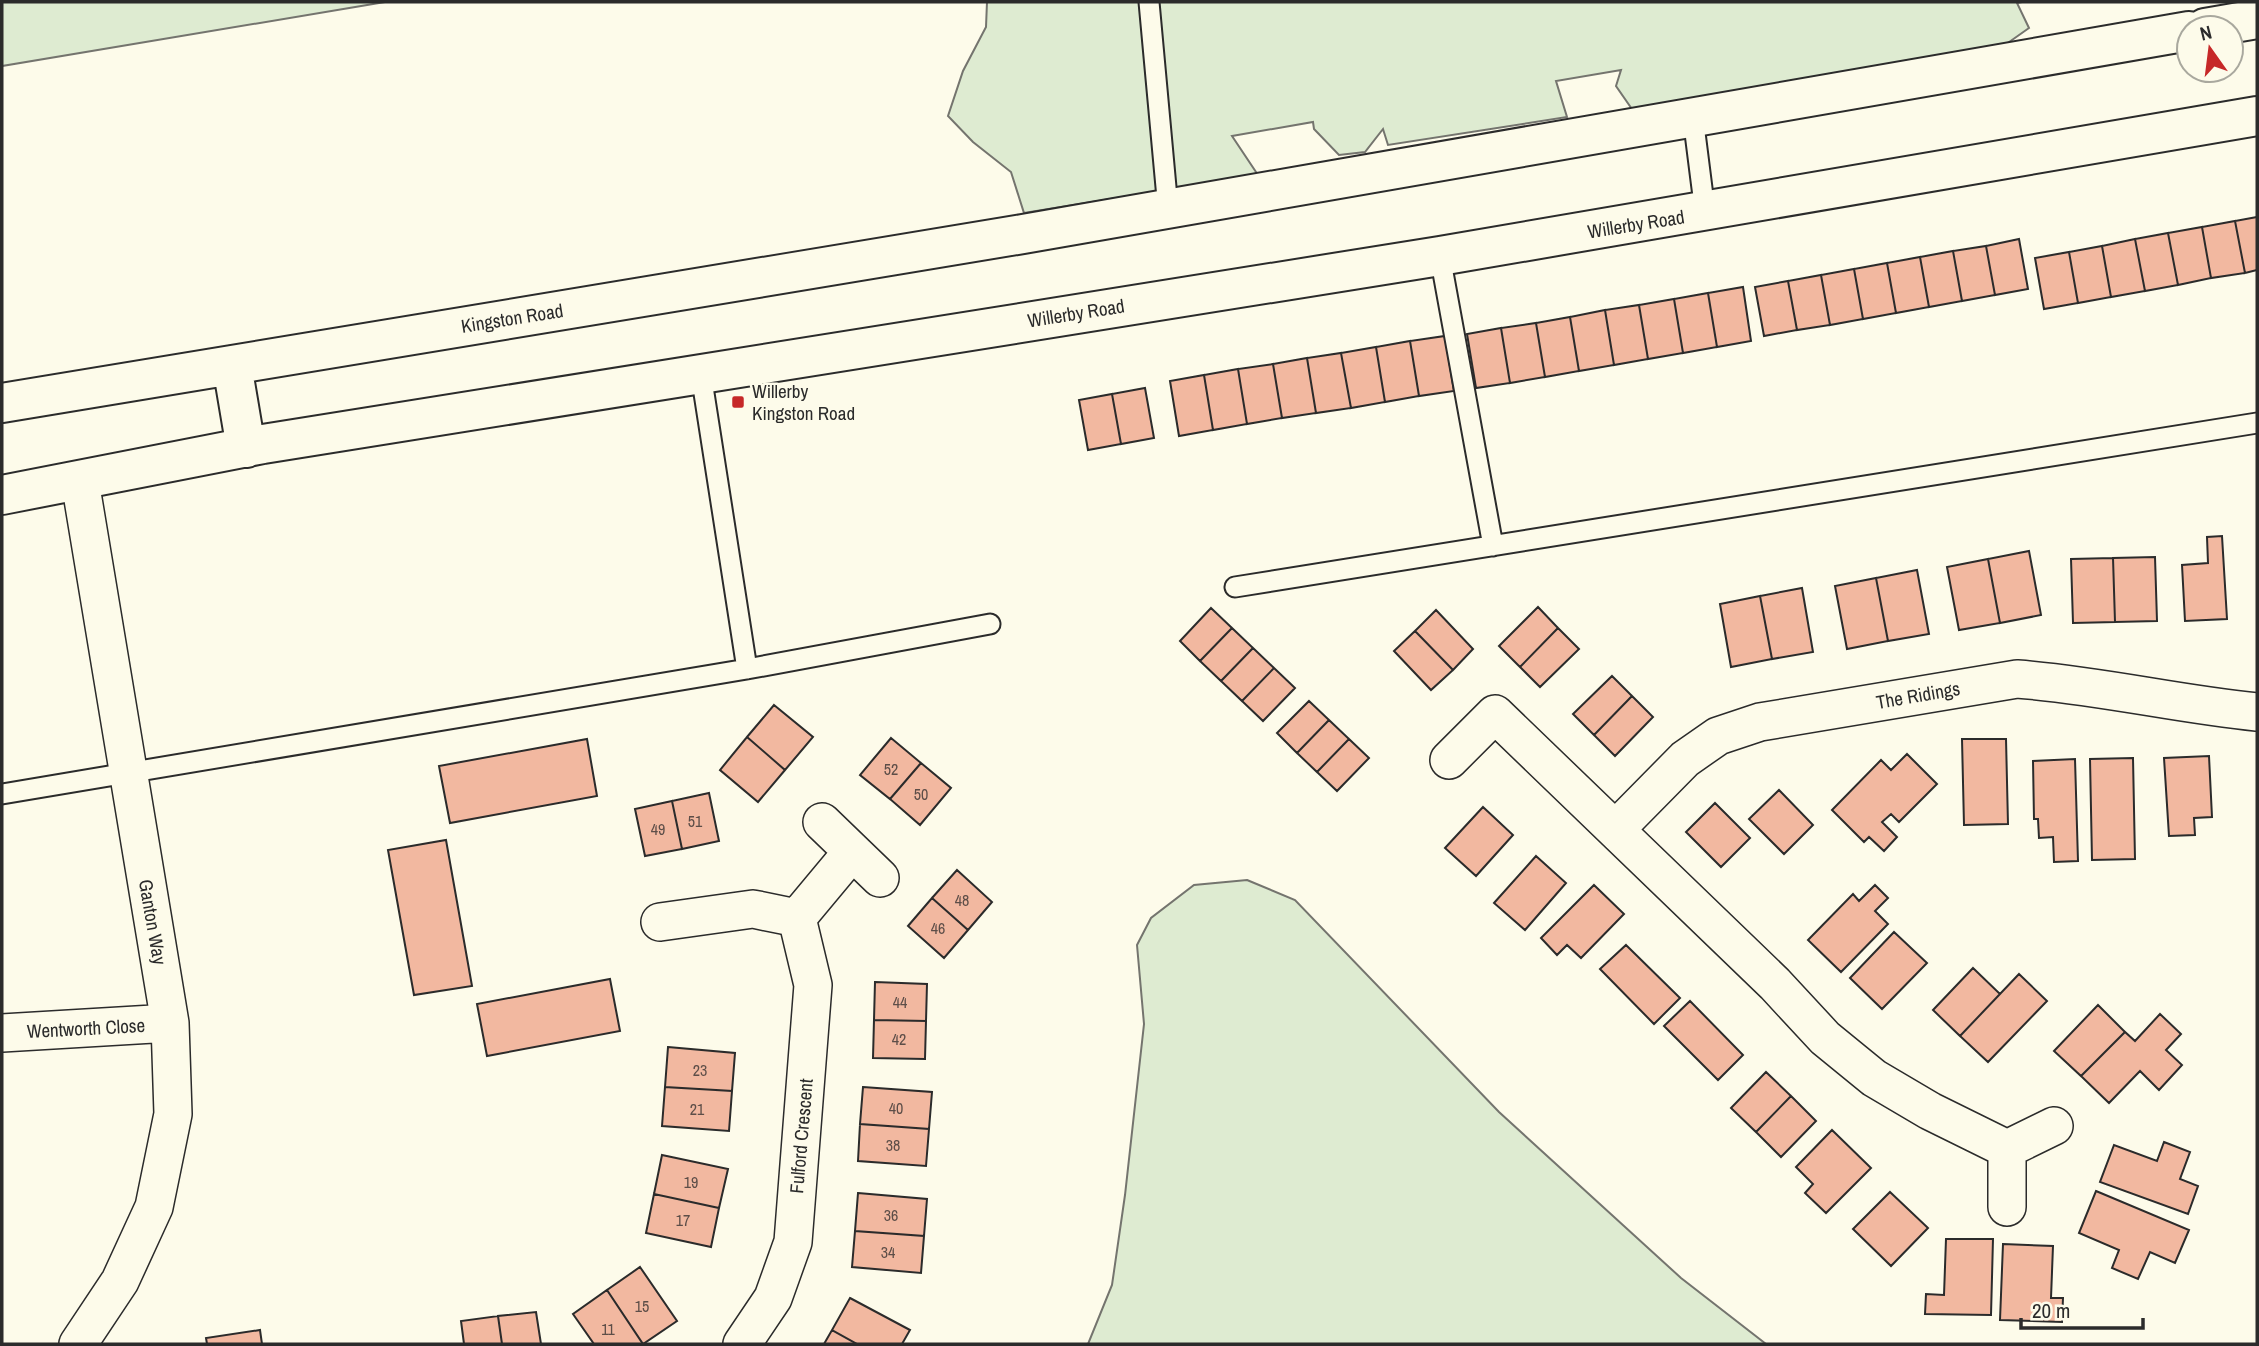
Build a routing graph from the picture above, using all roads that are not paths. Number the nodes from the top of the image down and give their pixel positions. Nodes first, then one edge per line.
1 (1149, 2) edge
2 (2175, 33) edge
3 (2257, 116) edge
4 (1693, 117) junction
5 (1168, 209) junction
6 (1706, 212) junction
7 (1440, 256) junction
8 (232, 365) junction
9 (701, 374) junction
10 (2, 403) edge
11 (2257, 423) edge
12 (246, 448) junction
13 (80, 481) junction
14 (2, 495) edge
15 (1493, 546) junction
16 (1235, 587) dead end
17 (990, 624) dead end
18 (747, 669) junction
19 (2257, 712) edge
20 (1448, 760) dead end
21 (128, 772) junction
22 (2, 794) edge
23 (822, 822) dead end
24 (1616, 829) junction
25 (852, 852) junction
26 (880, 878) dead end
27 (797, 918) junction
28 (660, 922) dead end
29 (170, 1023) junction
30 (2, 1033) edge
31 (2054, 1126) dead end
32 (2007, 1149) junction
33 (2007, 1207) dead end
34 (78, 1344) edge
35 (742, 1344) edge

1 - 5 lane
2 - 4 street
3 - 6 street, Willerby Road
4 - 5 street
4 - 6 lane
5 - 8 street, Kingston Road
6 - 7 street, Willerby Road
7 - 9 street, Willerby Road
7 - 15 lane
8 - 10 street, Kingston Road
8 - 12 street
9 - 12 street
9 - 18 lane
11 - 15 lane
12 - 13 street
13 - 14 street
13 - 21 street, Ganton Way
15 - 16 lane
17 - 18 lane
18 - 21 lane
19 - 24 street, The Ridings
20 - 24 street
21 - 22 lane
21 - 29 street, Ganton Way
23 - 25 street
24 - 32 street
25 - 26 street
25 - 27 street
27 - 28 street
27 - 35 street, Fulford Crescent
29 - 30 street, Wentworth Close
29 - 34 street, Ganton Way
31 - 32 street
32 - 33 street

